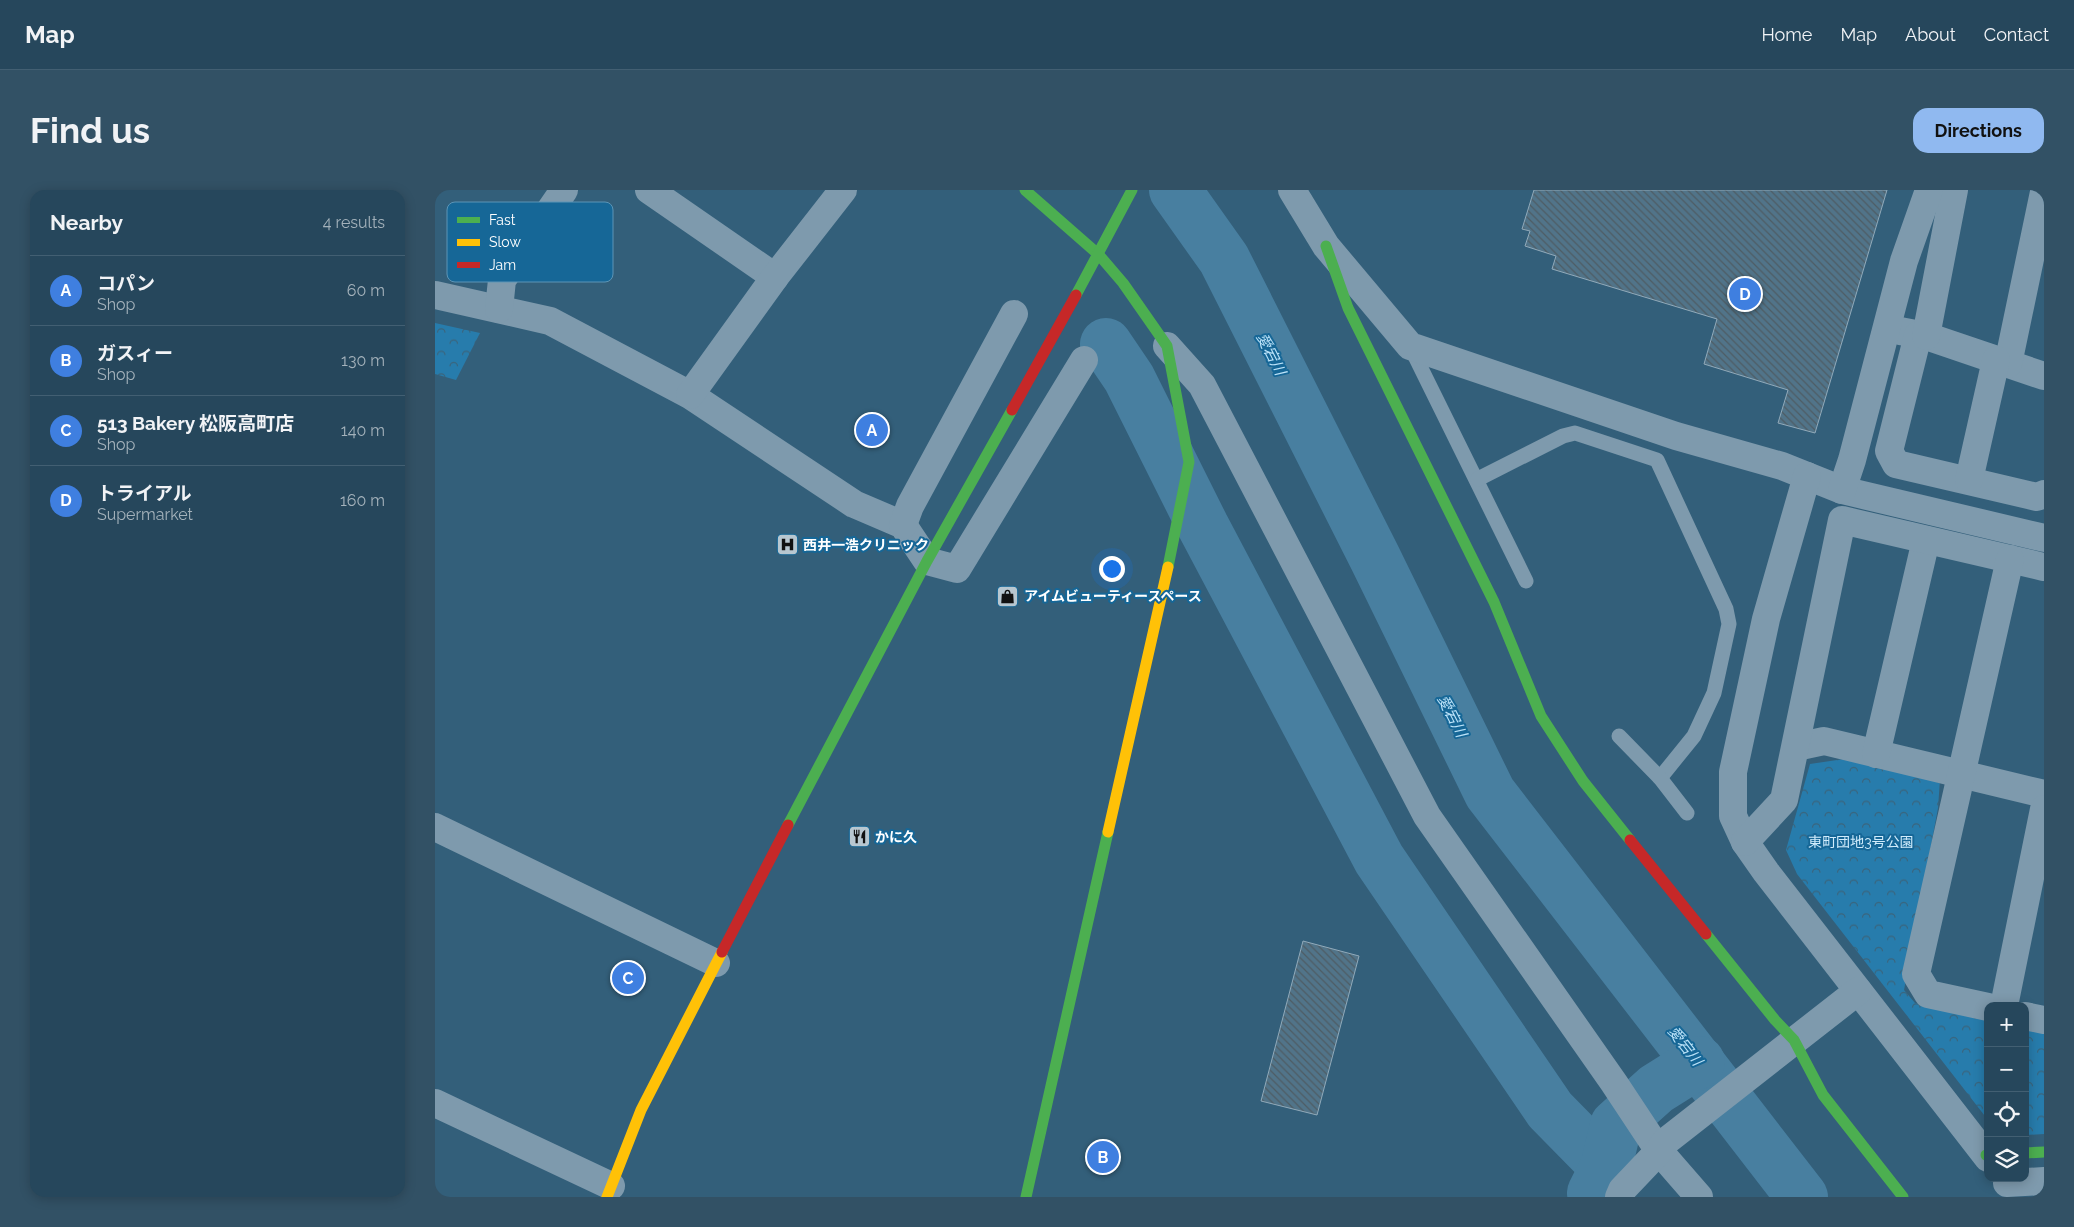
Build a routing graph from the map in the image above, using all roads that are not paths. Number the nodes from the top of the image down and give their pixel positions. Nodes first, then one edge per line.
1 (564, 190) edge
2 (649, 190) edge
3 (843, 190) edge
4 (1025, 190) edge
5 (1133, 190) edge
6 (1292, 190) edge
7 (1929, 190) edge
8 (1954, 190) edge
9 (2044, 192) edge
10 (556, 202) edge
11 (1326, 246) junction
12 (1099, 255) junction
13 (775, 277) junction
14 (502, 282) edge
15 (435, 295) edge
16 (499, 309) junction
17 (1013, 314) dead end
18 (1886, 329) junction
19 (1922, 335) junction
20 (1167, 346) junction
21 (1410, 346) junction
22 (1084, 360) dead end
23 (2002, 362) junction
24 (2044, 376) edge
25 (690, 395) junction
26 (1807, 476) junction
27 (1478, 479) junction
28 (1969, 480) junction
29 (1842, 490) junction
30 (2044, 494) edge
31 (903, 525) junction
32 (2044, 538) edge
33 (1926, 540) junction
34 (2009, 559) junction
35 (927, 561) junction
36 (2044, 567) edge
37 (1526, 581) dead end
38 (1619, 736) dead end
39 (1795, 747) junction
40 (1876, 754) junction
41 (1961, 775) junction
42 (1660, 778) junction
43 (2044, 794) edge
44 (2044, 809) edge
45 (1687, 813) dead end
46 (435, 827) edge
47 (1745, 842) junction
48 (716, 963) junction
49 (1858, 991) junction
50 (2005, 1002) edge
51 (1984, 1006) edge
52 (2029, 1017) edge
53 (2044, 1020) edge
54 (1794, 1040) junction
55 (435, 1102) edge
56 (1657, 1141) junction
57 (1984, 1152) edge
58 (2044, 1152) edge
59 (2029, 1153) edge
60 (2044, 1181) edge
61 (2009, 1186) edge
62 (609, 1192) edge
63 (1026, 1197) edge
64 (1619, 1197) edge
65 (1699, 1197) edge
66 (1903, 1197) edge

1 - 10 street
2 - 13 street
3 - 13 street
4 - 12 street
5 - 12 street
6 - 11 street
7 - 18 street
8 - 19 street
9 - 23 street
11 - 21 street
11 - 54 street
12 - 20 street
12 - 35 street
13 - 25 street
14 - 16 street
15 - 16 street
16 - 25 street
17 - 31 street
18 - 19 street
18 - 29 street
19 - 23 street
19 - 28 street
20 - 56 street
20 - 63 street
21 - 26 street
21 - 27 lane
22 - 35 street
23 - 24 street
23 - 28 street
25 - 31 street
26 - 29 street
26 - 47 street
27 - 37 lane
27 - 42 lane
28 - 30 street
29 - 32 street
31 - 35 street
33 - 34 street
33 - 39 street
33 - 40 street
34 - 36 street
34 - 41 street
35 - 48 street
38 - 42 lane
39 - 40 street
39 - 47 street
40 - 41 street
41 - 43 street
41 - 51 street
42 - 45 lane
44 - 50 street
46 - 48 street
47 - 49 street
48 - 62 street
49 - 54 street
49 - 57 street
52 - 53 street
54 - 56 street
54 - 66 street
55 - 62 street
56 - 64 street
56 - 65 street
58 - 59 street
60 - 61 street

